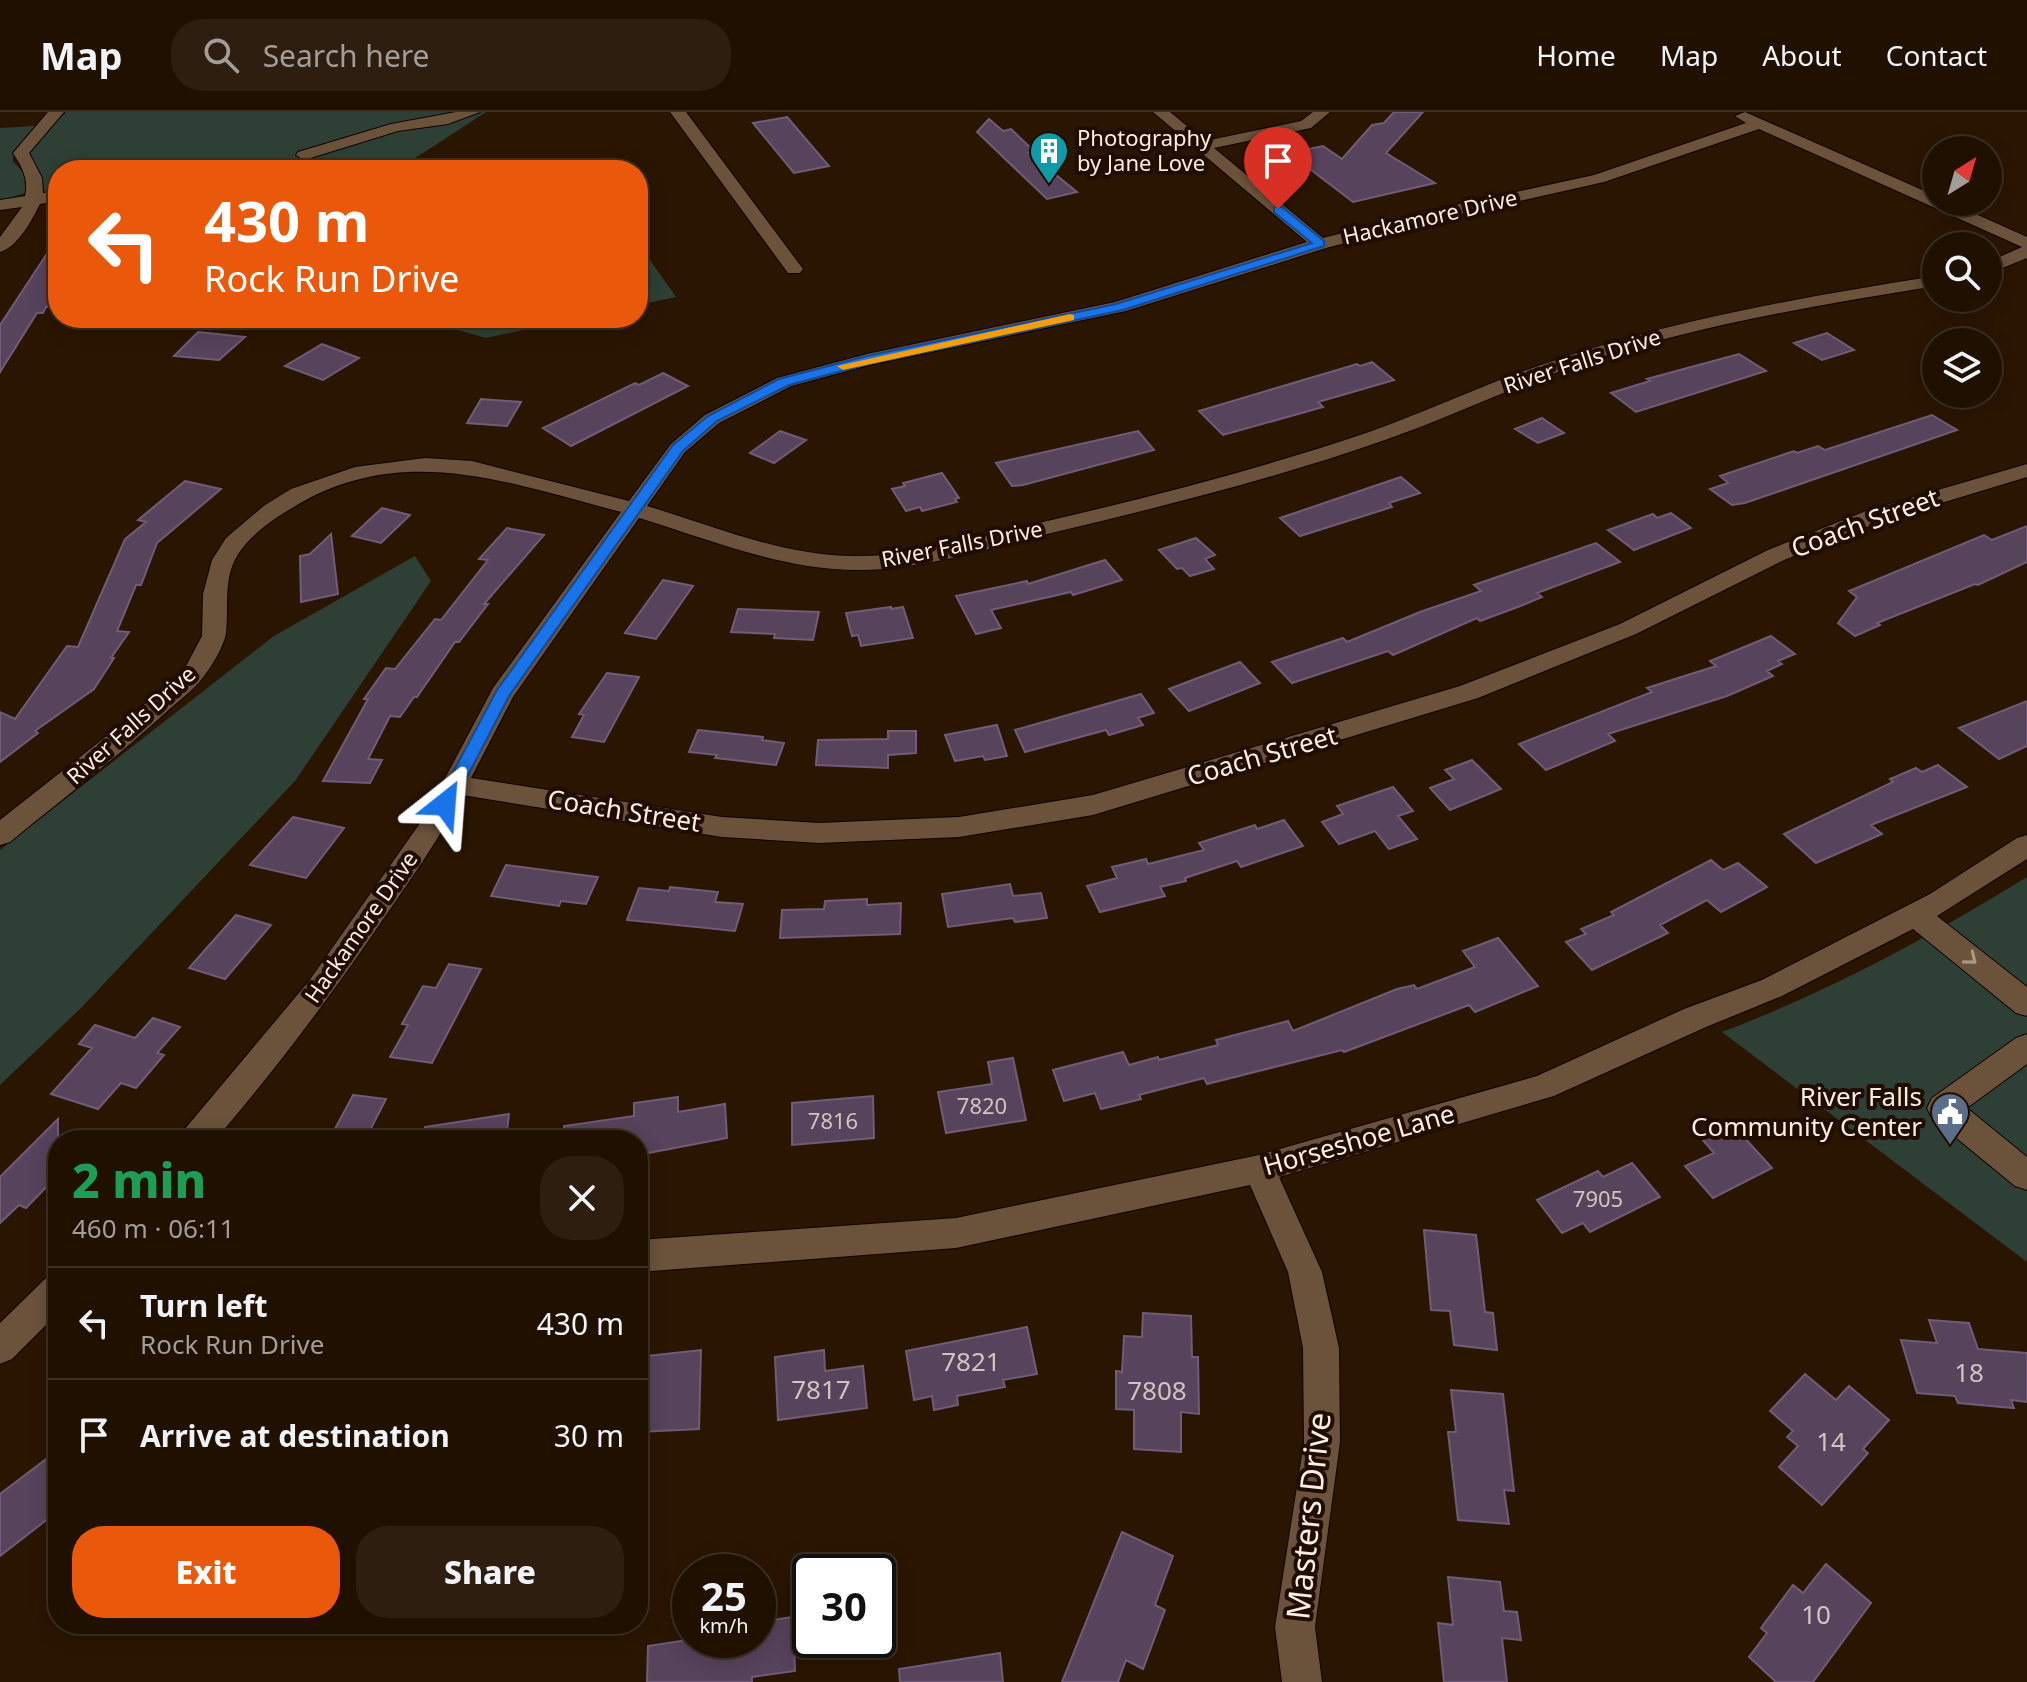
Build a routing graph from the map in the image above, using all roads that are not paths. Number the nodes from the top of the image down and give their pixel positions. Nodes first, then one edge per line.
1 (56, 112) edge
2 (472, 112) edge
3 (678, 112) edge
4 (1161, 112) edge
5 (1322, 112) edge
6 (1733, 112) edge
7 (1759, 124) junction
8 (1203, 146) junction
9 (304, 155) dead end
10 (48, 198) edge
11 (32, 202) junction
12 (0, 205) edge
13 (2027, 243) edge
14 (1320, 244) junction
15 (0, 247) edge
16 (2027, 251) edge
17 (2002, 263) edge
18 (794, 269) dead end
19 (1922, 283) edge
20 (2027, 470) edge
21 (633, 509) junction
22 (455, 785) junction
23 (0, 835) edge
24 (2027, 845) edge
25 (1915, 915) junction
26 (2027, 1004) edge
27 (2027, 1047) edge
28 (204, 1130) edge
29 (1259, 1169) junction
30 (2027, 1176) edge
31 (648, 1255) edge
32 (48, 1299) edge
33 (0, 1347) edge
34 (1302, 1682) edge

1 - 11 street
2 - 9 street
3 - 18 street
4 - 8 street
5 - 8 street
6 - 7 street
7 - 13 street
7 - 14 street, Hackamore Drive
8 - 14 street
10 - 11 street
11 - 12 street
11 - 15 street
14 - 21 street, Hackamore Drive
16 - 17 street
19 - 21 street, River Falls Drive
20 - 22 street, Coach Street
21 - 22 street, Hackamore Drive
21 - 23 street, River Falls Drive
22 - 28 street, Hackamore Drive
24 - 25 street, Horseshoe Lane
25 -> 26 street
25 - 29 street, Horseshoe Lane
27 - 30 street
29 - 31 street, Horseshoe Lane
29 - 34 street, Masters Drive
32 - 33 street

